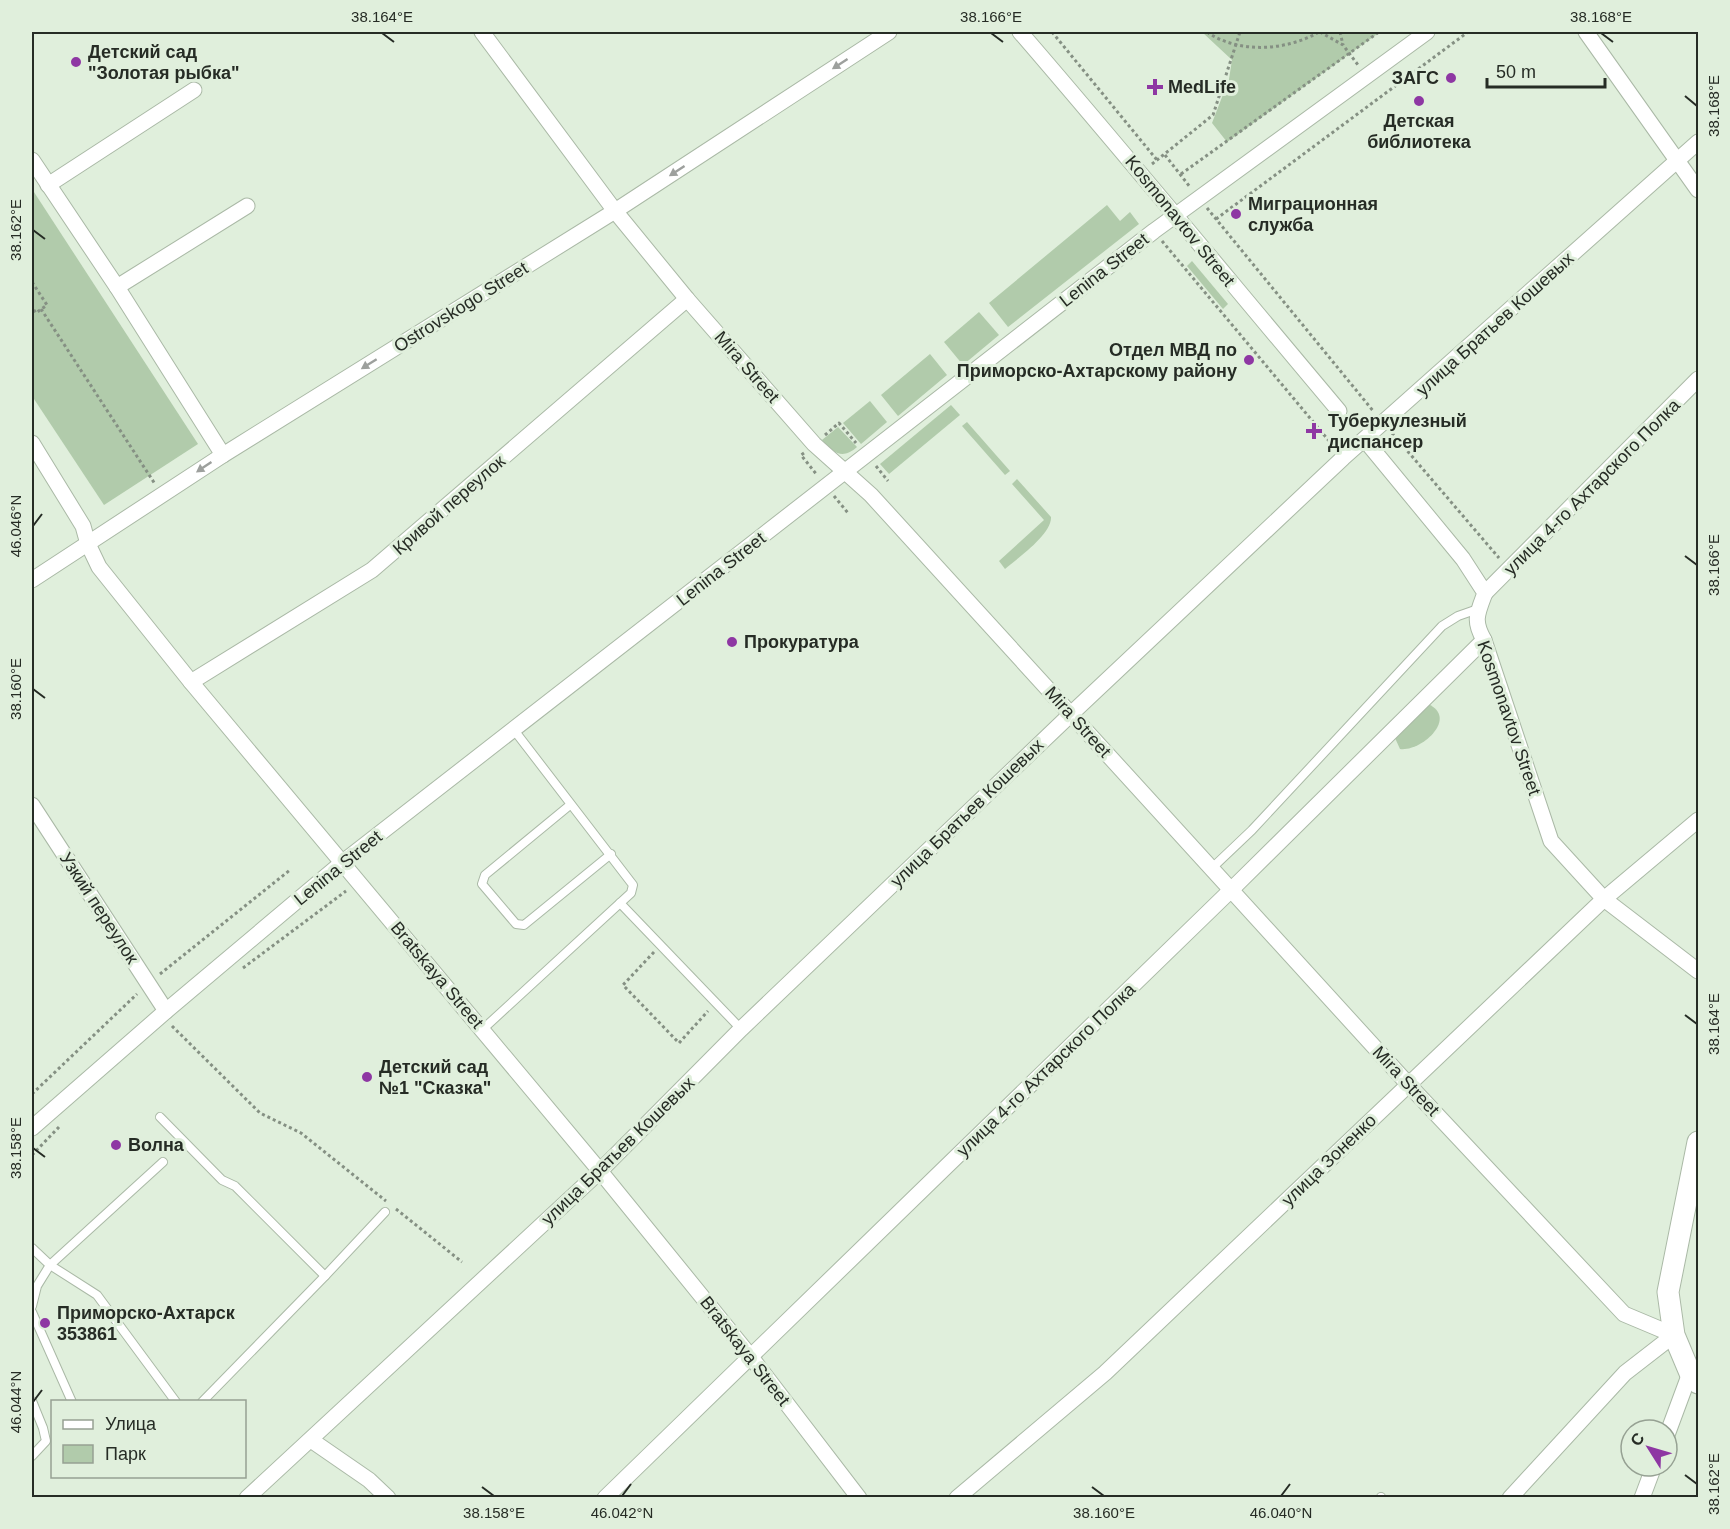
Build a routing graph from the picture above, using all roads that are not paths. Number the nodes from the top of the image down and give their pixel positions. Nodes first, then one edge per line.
1 (482, 32) edge
2 (889, 32) edge
3 (1020, 32) edge
4 (1427, 32) edge
5 (1586, 32) edge
6 (194, 90) dead end
7 (1698, 142) edge
8 (32, 160) edge
9 (1677, 160) junction
10 (48, 185) junction
11 (1698, 190) edge
12 (247, 207) dead end
13 (615, 211) junction
14 (1175, 215) junction
15 (117, 287) junction
16 (687, 300) junction
17 (1698, 379) edge
18 (1339, 411) dead end
19 (1365, 440) junction
20 (32, 443) edge
21 (223, 455) junction
22 (845, 473) junction
23 (88, 544) junction
24 (32, 580) edge
25 (1485, 594) junction
26 (1478, 609) junction
27 (1484, 640) junction
28 (191, 682) junction
29 (1071, 714) junction
30 (514, 730) junction
31 (32, 805) edge
32 (570, 805) junction
33 (1698, 820) edge
34 (611, 854) junction
35 (343, 862) junction
36 (1212, 868) junction
37 (1231, 890) junction
38 (1604, 899) junction
39 (620, 903) junction
40 (1698, 971) edge
41 (168, 1017) junction
42 (483, 1029) junction
43 (741, 1029) junction
44 (1408, 1084) junction
45 (160, 1117) dead end
46 (32, 1128) edge
47 (1698, 1142) edge
48 (163, 1162) dead end
49 (600, 1171) junction
50 (386, 1212) dead end
51 (32, 1248) edge
52 (50, 1265) junction
53 (326, 1276) junction
54 (34, 1288) edge
55 (32, 1306) edge
56 (32, 1312) edge
57 (1674, 1335) junction
58 (751, 1357) junction
59 (1694, 1378) edge
60 (72, 1400) edge
61 (175, 1400) edge
62 (202, 1400) edge
63 (32, 1401) edge
64 (1675, 1418) edge
65 (311, 1440) junction
66 (32, 1456) edge
67 (1649, 1478) edge
68 (247, 1497) edge
69 (388, 1497) edge
70 (605, 1497) edge
71 (859, 1497) edge
72 (957, 1497) edge
73 (1510, 1497) edge
74 (1642, 1497) edge

1 - 13 street, Mira Street
2 -> 13 street, Ostrovskogo Street
3 - 14 street, Kosmonavtov Street
4 - 14 street, Lenina Street
5 - 9 street
6 - 10 street
7 - 9 street, улица Братьев Кошевых
8 - 10 street
9 - 11 street
9 - 19 street, улица Братьев Кошевых
10 - 15 street
12 - 15 street
13 - 16 street, Mira Street
13 -> 21 street, Ostrovskogo Street
14 - 18 street, Kosmonavtov Street
14 - 22 street, Lenina Street
15 - 21 street
16 - 22 street, Mira Street
16 - 28 street, Кривой переулок
17 - 25 street, улица 4-го Ахтарского Полка
19 - 25 street
19 - 29 street, улица Братьев Кошевых
20 - 23 street, Bratskaya Street
21 -> 23 street, Ostrovskogo Street
22 - 29 street, Mira Street
22 - 30 street, Lenina Street
23 - 24 street, Ostrovskogo Street
23 - 28 street, Bratskaya Street
25 - 26 street
26 - 27 street, Kosmonavtov Street
26 - 36 lane
27 - 37 street, улица 4-го Ахтарского Полка
27 - 38 street, Kosmonavtov Street
28 - 35 street, Bratskaya Street
29 - 36 street, Mira Street
29 - 43 street, улица Братьев Кошевых
30 - 32 lane
30 - 35 street, Lenina Street
31 - 41 street, Узкий переулок
32 - 34 lane
32 - 34 lane
33 - 38 street, улица Зоненко
34 - 39 lane
35 - 41 street, Lenina Street
35 - 42 street, Bratskaya Street
36 - 37 street, Mira Street
37 - 44 street, Mira Street
37 - 58 street, улица 4-го Ахтарского Полка
38 - 40 street, Kosmonavtov Street
38 - 44 street, улица Зоненко
39 - 42 lane
39 - 43 lane
41 - 46 street, Lenina Street
42 - 49 street, Bratskaya Street
43 - 49 street, улица Братьев Кошевых
44 - 57 street, Mira Street
44 - 72 street, улица Зоненко
45 - 53 lane
47 - 57 street
48 - 52 lane
49 - 58 street, Bratskaya Street
49 - 65 street, улица Братьев Кошевых
50 - 53 lane
51 - 52 lane
52 - 54 lane
52 - 61 lane
53 - 62 lane
54 - 55 lane
56 - 60 lane
57 - 59 street
57 - 73 street
58 - 70 street, улица 4-го Ахтарского Полка
58 - 71 street, Bratskaya Street
59 - 64 street
63 - 66 lane
65 - 68 street, улица Братьев Кошевых
65 - 69 street
67 - 74 street

